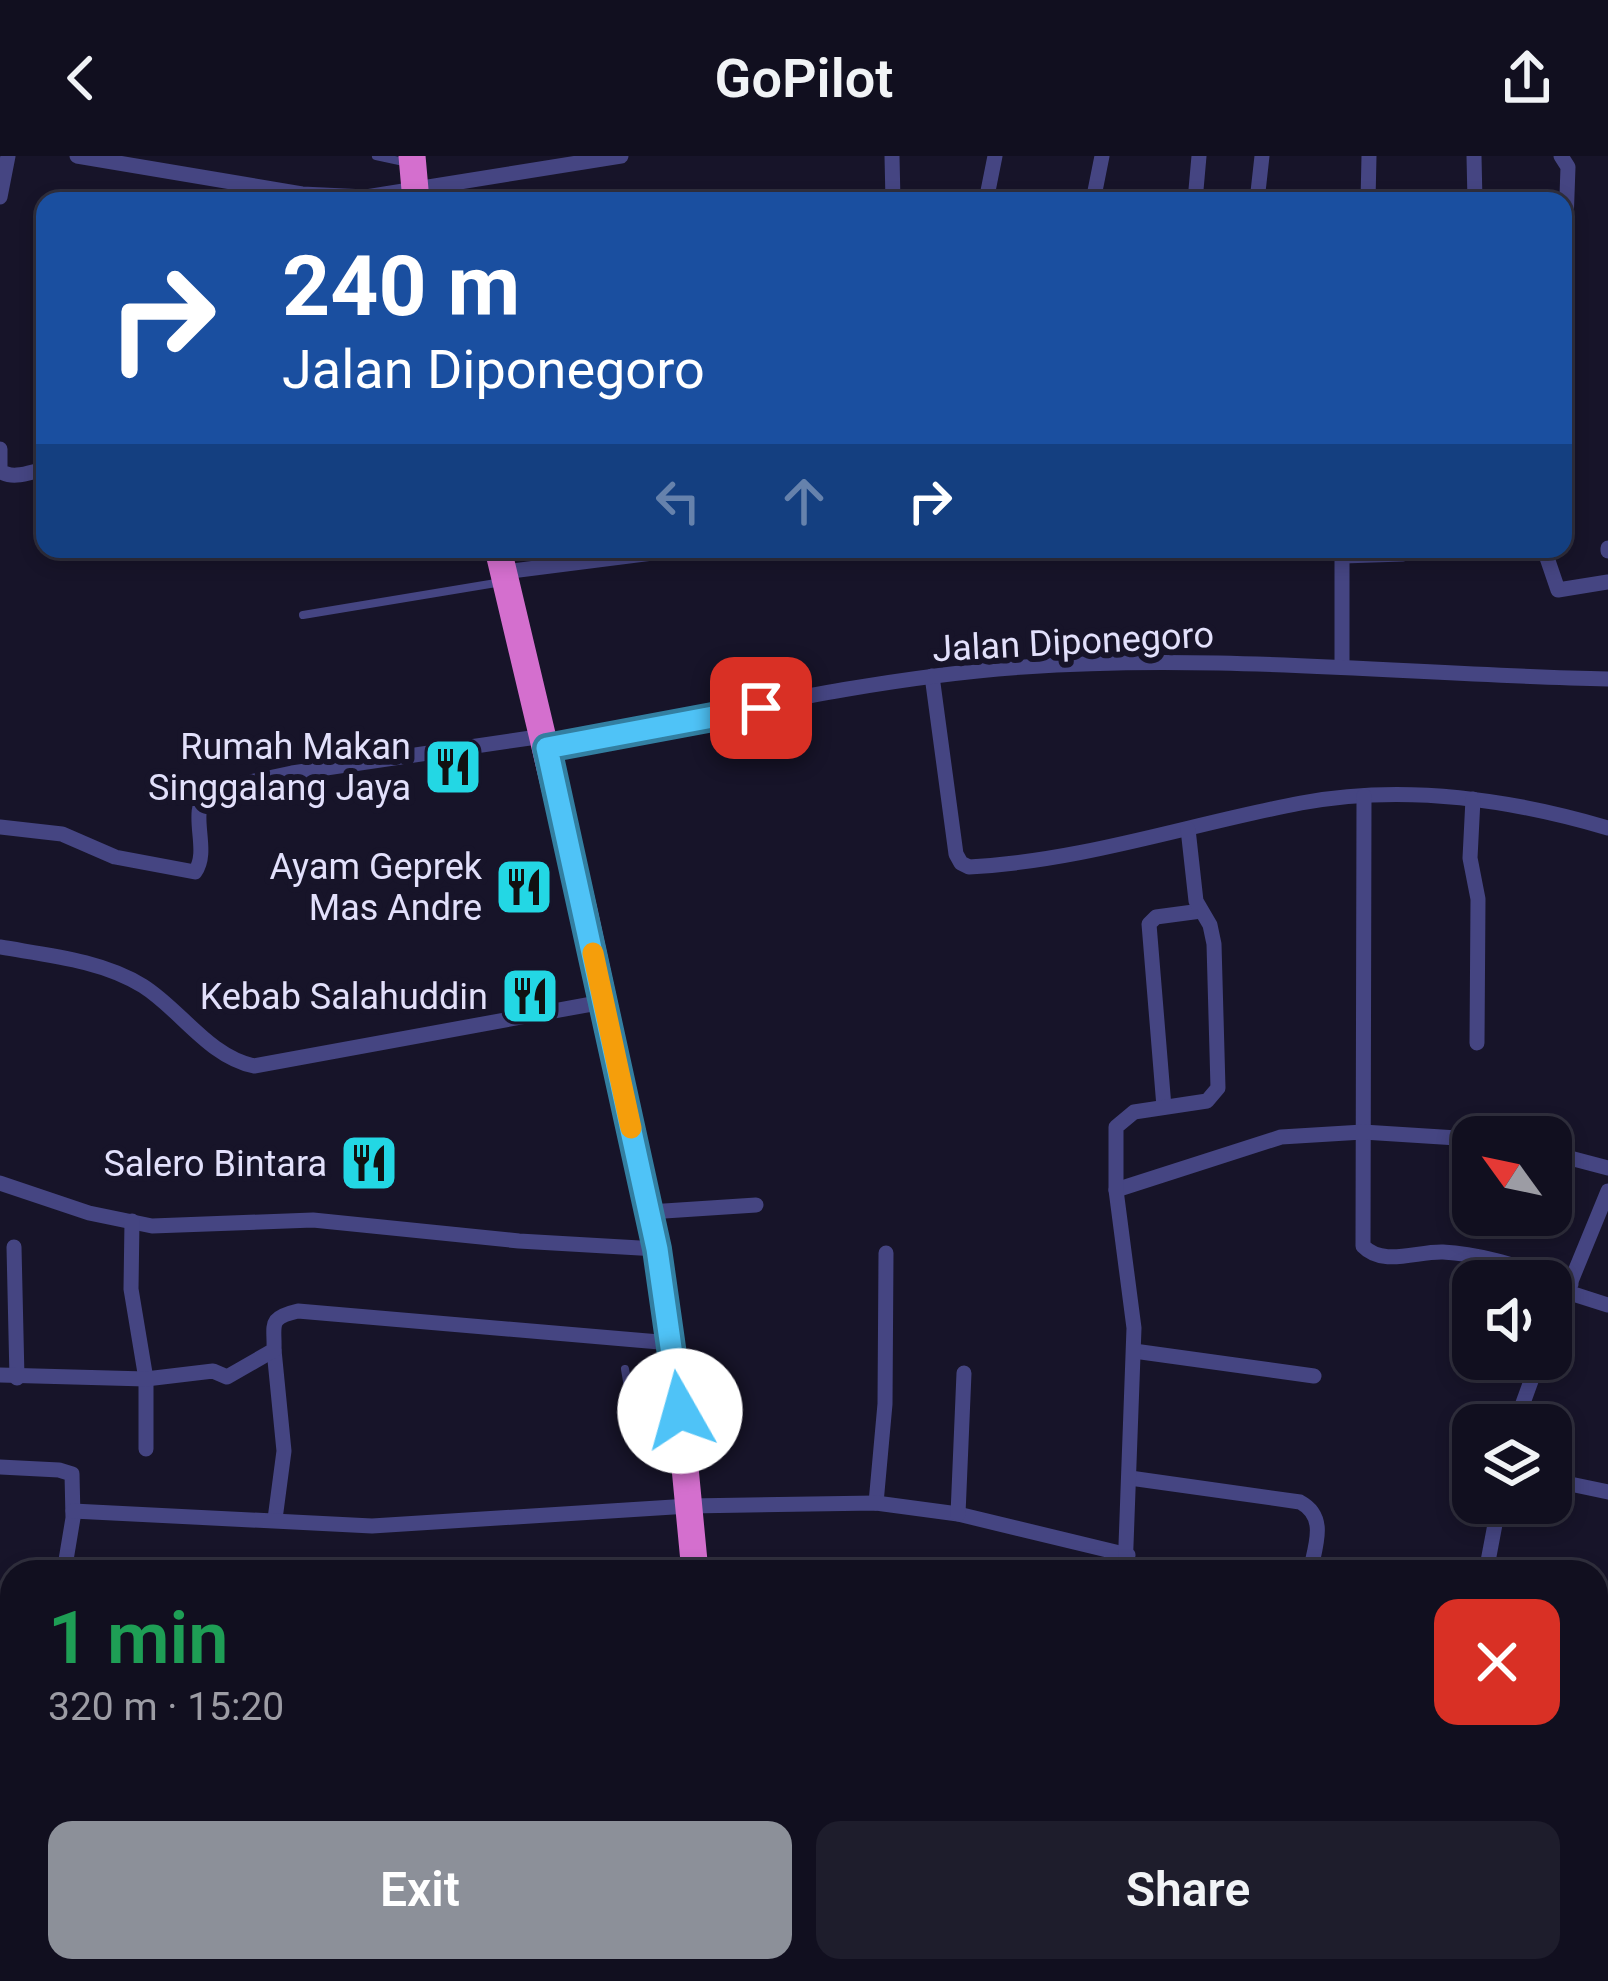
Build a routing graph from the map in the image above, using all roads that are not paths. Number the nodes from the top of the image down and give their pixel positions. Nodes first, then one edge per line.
1 (8, 156) edge
2 (77, 156) edge
3 (376, 156) edge
4 (621, 156) edge
5 (892, 156) edge
6 (994, 156) edge
7 (1102, 156) edge
8 (1199, 156) edge
9 (1262, 156) edge
10 (1369, 156) edge
11 (1474, 156) edge
12 (1561, 156) edge
13 (414, 178) edge
14 (270, 192) edge
15 (379, 192) edge
16 (892, 192) edge
17 (988, 192) edge
18 (1095, 192) edge
19 (1196, 192) edge
20 (1259, 192) edge
21 (1368, 192) edge
22 (1474, 192) edge
23 (1567, 192) edge
24 (0, 196) edge
25 (0, 449) edge
26 (36, 471) edge
27 (598, 558) edge
28 (1342, 558) edge
29 (1547, 558) edge
30 (502, 568) edge
31 (1608, 582) edge
32 (303, 615) dead end
33 (1342, 668) junction
34 (932, 676) junction
35 (1608, 680) edge
36 (546, 742) junction
37 (1364, 796) junction
38 (1473, 799) junction
39 (0, 826) edge
40 (1608, 828) edge
41 (1188, 829) junction
42 (1201, 911) junction
43 (0, 946) edge
44 (603, 1002) junction
45 (1477, 1043) dead end
46 (1164, 1107) junction
47 (1364, 1132) junction
48 (1452, 1138) edge
49 (1572, 1159) edge
50 (1608, 1168) edge
51 (0, 1184) edge
52 (1116, 1190) junction
53 (1608, 1191) edge
54 (756, 1205) dead end
55 (649, 1212) junction
56 (132, 1221) junction
57 (14, 1247) dead end
58 (657, 1249) junction
59 (886, 1253) dead end
60 (1482, 1260) edge
61 (1572, 1281) edge
62 (1572, 1289) edge
63 (1608, 1305) edge
64 (671, 1343) junction
65 (274, 1350) junction
66 (1134, 1351) junction
67 (625, 1369) dead end
68 (964, 1373) dead end
69 (1314, 1376) dead end
70 (8, 1377) edge
71 (146, 1379) junction
72 (632, 1409) junction
73 (680, 1411) junction
74 (637, 1442) dead end
75 (146, 1449) dead end
76 (0, 1467) edge
77 (1130, 1478) junction
78 (1572, 1484) edge
79 (1608, 1492) edge
80 (876, 1503) junction
81 (689, 1506) junction
82 (74, 1511) junction
83 (958, 1514) junction
84 (275, 1519) junction
85 (1495, 1524) edge
86 (66, 1560) edge
87 (694, 1560) edge
88 (1117, 1560) edge
89 (1127, 1560) edge
90 (1312, 1560) edge
91 (1488, 1560) edge

1 - 24 street
2 - 14 street
3 - 13 lane
4 - 13 street
5 - 16 street
6 - 17 street
7 - 18 street
8 - 19 street
9 - 20 street
10 - 21 street
11 - 22 street
12 - 23 street
13 - 15 street
25 - 26 street
27 - 30 street
28 - 33 street
29 - 31 street
30 - 32 lane
30 - 36 highway
33 - 34 street, Jalan Diponegoro
33 - 35 street, Jalan Diponegoro
34 - 36 street, Jalan Diponegoro
34 - 41 street
36 - 39 street, Jalan Diponegoro
36 - 44 highway
37 - 38 street
37 - 41 street
37 - 47 street
38 - 40 street
38 - 45 street
41 - 42 street
42 - 46 street
42 - 46 street
43 - 44 street
44 - 55 highway
46 - 52 street
47 - 48 street
47 - 52 street
47 - 60 street
49 - 50 street
51 - 56 street
52 - 66 street
53 - 61 street
54 - 55 street
55 - 58 highway
56 - 58 street
56 - 71 street
57 - 70 street
58 - 64 highway
59 - 80 street
62 - 63 street
64 - 65 street
64 - 73 highway
65 - 71 street
65 - 84 street
66 - 69 street
66 - 77 street
67 - 72 lane
68 - 83 street
70 - 71 street
71 - 75 street
72 - 73 lane
72 - 74 lane
73 - 81 highway
76 - 82 street
77 - 89 street
77 - 90 street
78 - 79 street
80 - 81 street
80 - 83 street
81 - 84 street
81 - 87 highway
82 - 84 street
82 - 86 street
83 - 88 street
85 - 91 street

